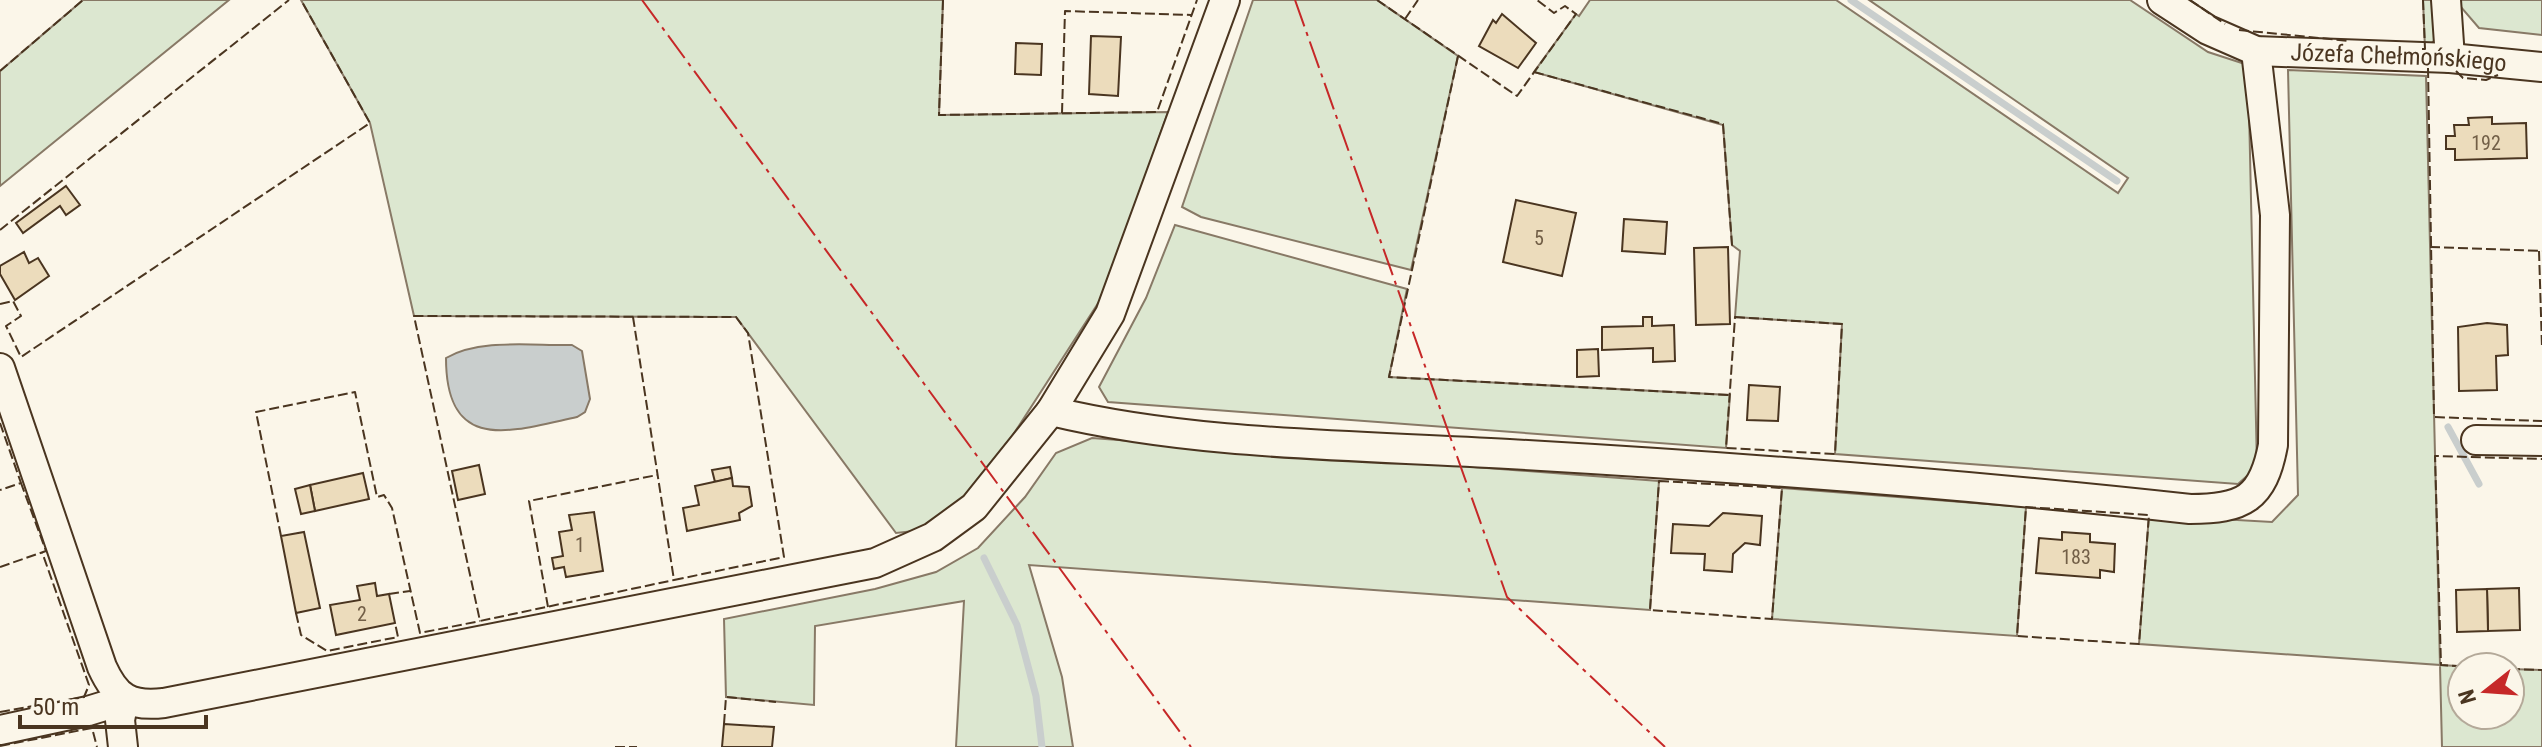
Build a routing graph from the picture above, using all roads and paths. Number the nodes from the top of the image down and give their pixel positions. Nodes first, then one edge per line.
1 (1225, 0) edge
2 (2162, 0) edge
3 (2446, 0) edge
4 (2256, 51) junction
5 (2450, 58) junction
6 (2542, 67) edge
7 (0, 368) edge
8 (1051, 411) junction
9 (2476, 440) dead end
10 (2542, 441) edge
11 (124, 700) junction
12 (0, 730) edge
13 (123, 747) edge

1 - 8 street
2 - 4 street
3 - 5 street
4 - 5 street, Józefa Chełmońskiego
4 - 8 street
5 - 6 street, Józefa Chełmońskiego
7 - 11 street
8 - 11 street
9 - 10 street
11 - 12 street
11 - 13 street

